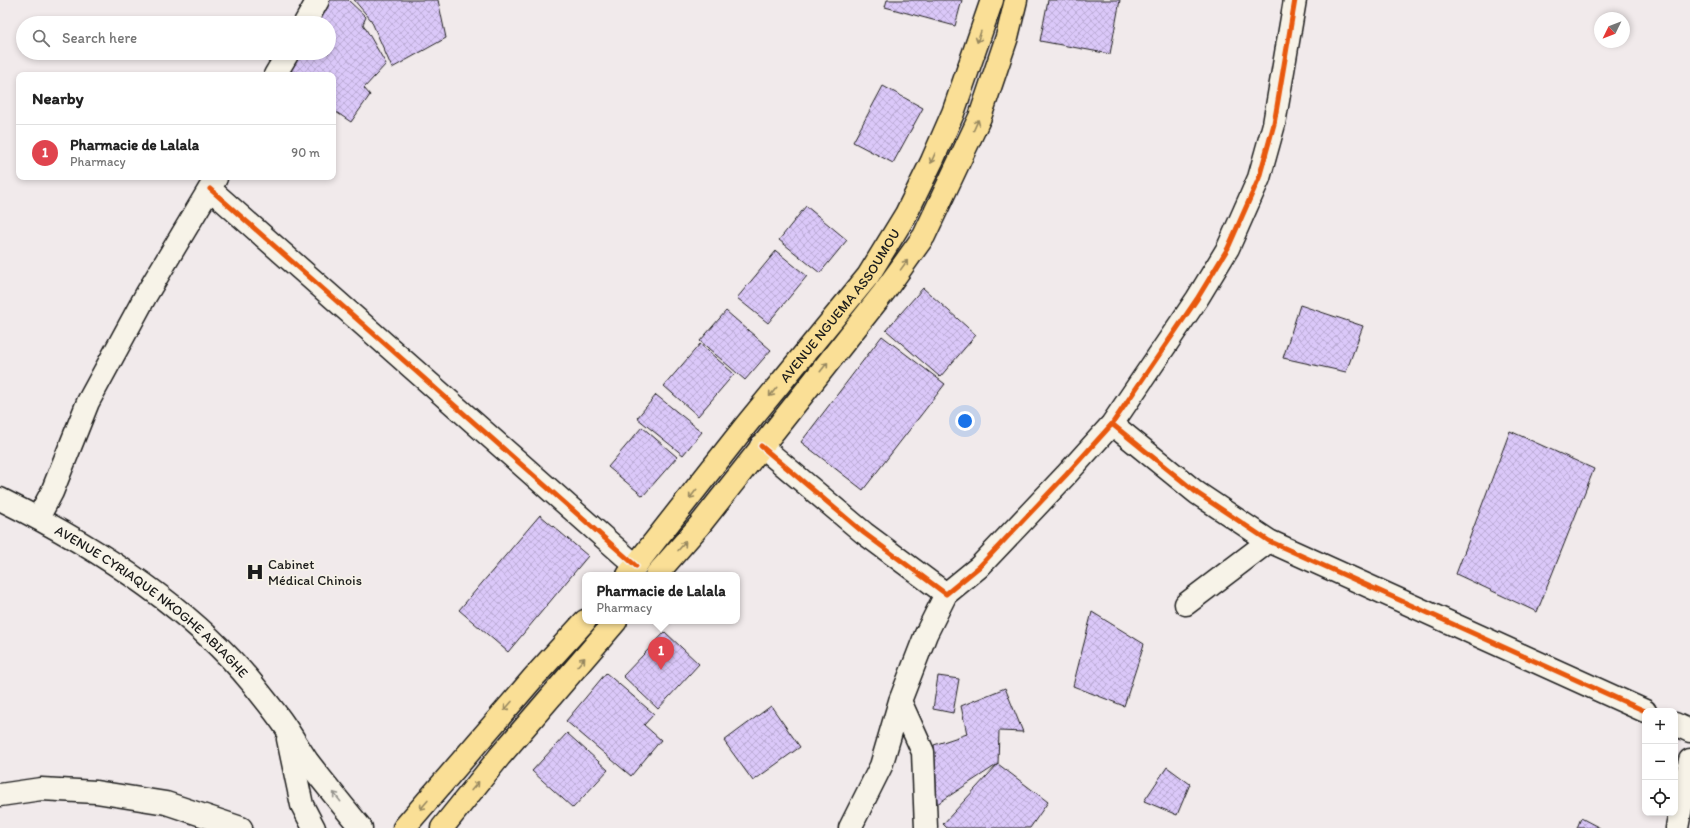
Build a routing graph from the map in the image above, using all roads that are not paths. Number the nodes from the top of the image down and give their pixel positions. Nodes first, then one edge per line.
1 (318, 0) edge
2 (992, 0) edge
3 (1016, 0) edge
4 (1295, 0) edge
5 (309, 16) edge
6 (284, 60) edge
7 (277, 72) edge
8 (213, 183) edge
9 (1112, 424) junction
10 (761, 446) junction
11 (0, 499) edge
12 (38, 518) junction
13 (1269, 541) junction
14 (632, 570) edge
15 (659, 572) edge
16 (946, 594) junction
17 (1186, 604) dead end
18 (582, 624) edge
19 (613, 624) edge
20 (900, 701) junction
21 (1642, 710) edge
22 (1678, 725) edge
23 (286, 726) junction
24 (1690, 731) edge
25 (1690, 760) edge
26 (0, 795) edge
27 (241, 828) edge
28 (314, 828) edge
29 (361, 828) edge
30 (404, 828) edge
31 (442, 828) edge
32 (850, 828) edge
33 (926, 828) edge
34 (1677, 828) edge

1 - 5 street
2 -> 14 main road, AVENUE NGUEMA ASSOUMOU
10 -> 3 main road, AVENUE NGUEMA ASSOUMOU
4 - 9 street
6 - 7 street
8 - 12 street
8 - 14 street
9 - 13 street
9 - 16 street
15 -> 10 main road, AVENUE NGUEMA ASSOUMOU
10 - 16 street
11 - 12 street, AVENUE CYRIAQUE NKOGHE ABIAGHE
12 - 23 street, AVENUE CYRIAQUE NKOGHE ABIAGHE
13 - 17 street
13 - 21 street
16 - 20 street
18 -> 30 main road
31 -> 19 main road
20 - 32 street
20 - 33 street
22 - 24 street
23 - 28 street
29 -> 23 street, AVENUE CYRIAQUE NKOGHE ABIAGHE
25 - 34 street
26 - 27 street

